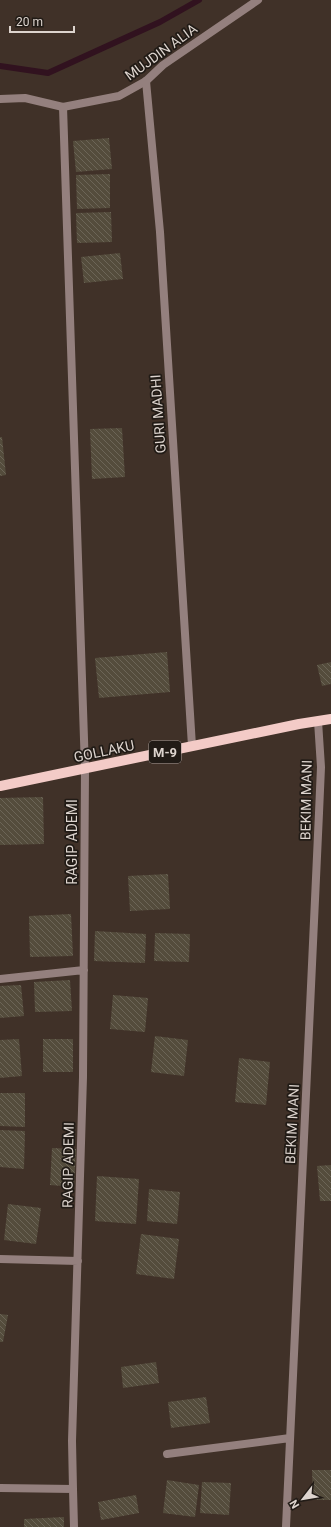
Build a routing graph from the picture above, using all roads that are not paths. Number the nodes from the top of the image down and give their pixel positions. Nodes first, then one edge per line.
1 (258, 0) edge
2 (146, 81) junction
3 (0, 99) edge
4 (63, 108) junction
5 (331, 719) edge
6 (318, 721) junction
7 (192, 746) junction
8 (85, 769) junction
9 (0, 786) edge
10 (84, 970) junction
11 (0, 979) edge
12 (0, 1259) edge
13 (78, 1261) junction
14 (290, 1438) junction
15 (167, 1454) dead end
16 (0, 1488) edge
17 (73, 1489) junction
18 (74, 1527) edge
19 (286, 1527) edge

1 - 2 street, MUJDIN ALIA
2 - 4 street, MUJDIN ALIA
2 - 7 street, GURI MADHI
3 - 4 street, MUJDIN ALIA
4 - 8 street, RAGIP ADEMI
5 - 6 main road, GOLLAKU / M-9
6 - 7 main road, GOLLAKU / M-9
6 - 14 street, BEKIM MANI
7 - 8 main road, GOLLAKU / M-9
8 - 9 main road, GOLLAKU / M-9
8 - 10 street, RAGIP ADEMI
10 - 11 street
10 - 13 street, RAGIP ADEMI
12 - 13 street
13 - 17 street, RAGIP ADEMI
14 - 15 street
14 - 19 street, BEKIM MANI
16 - 17 street
17 - 18 street, RAGIP ADEMI

